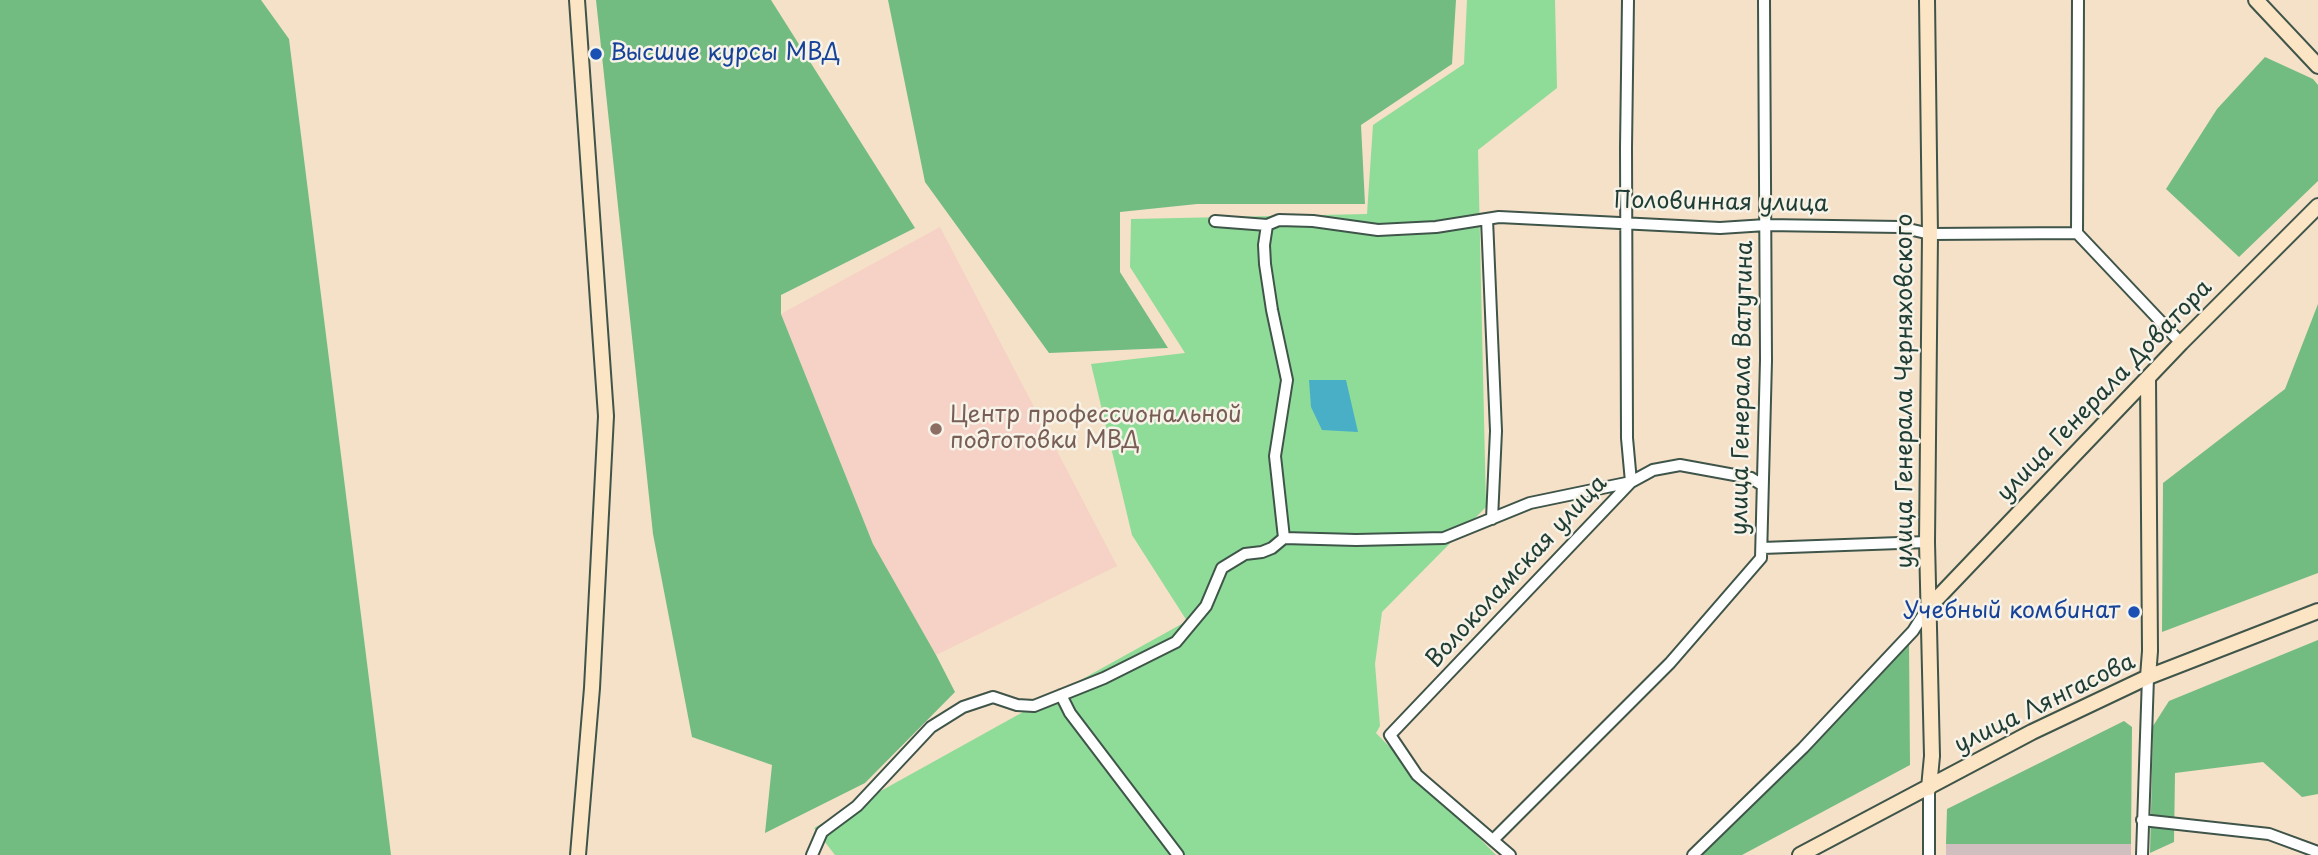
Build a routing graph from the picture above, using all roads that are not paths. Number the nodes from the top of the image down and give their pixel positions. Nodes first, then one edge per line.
1 (577, 0) edge
2 (1628, 0) edge
3 (1764, 0) edge
4 (1927, 0) edge
5 (2078, 0) edge
6 (2256, 0) edge
7 (2318, 66) edge
8 (2318, 205) edge
9 (1487, 219) junction
10 (1215, 221) dead end
11 (1628, 222) junction
12 (1267, 225) junction
13 (1766, 225) junction
14 (2077, 233) junction
15 (1930, 234) junction
16 (2181, 342) junction
17 (2148, 378) junction
18 (1631, 482) junction
19 (1762, 485) junction
20 (1492, 519) junction
21 (1284, 538) junction
22 (1927, 542) junction
23 (1762, 548) junction
24 (1927, 610) junction
25 (2318, 611) edge
26 (2148, 677) junction
27 (1061, 695) junction
28 (1929, 788) junction
29 (2141, 820) junction
30 (1494, 839) junction
31 (2318, 852) edge
32 (578, 855) edge
33 (812, 855) edge
34 (1178, 855) edge
35 (1510, 855) edge
36 (1693, 855) edge
37 (1800, 855) edge
38 (1929, 855) edge
39 (2142, 855) edge

1 - 32 street
2 - 11 street, Волоколамская улица
3 - 13 street, улица Генерала Ватутина
4 - 15 street, улица Генерала Черняховского
5 - 14 street
6 - 7 street
8 - 16 street, улица Генерала Доватора
9 - 11 street, Половинная улица
9 - 12 street, Половинная улица
9 - 20 street
10 - 12 street, Половинная улица
11 - 13 street, Половинная улица
11 - 18 street, Волоколамская улица
12 - 21 street
13 - 15 street, Половинная улица
13 - 19 street, улица Генерала Ватутина
14 - 15 street, Половинная улица
14 - 16 street
15 - 22 street, улица Генерала Черняховского
16 - 17 street, улица Генерала Доватора
17 - 24 street, улица Генерала Доватора
17 - 26 street
18 - 19 street
18 - 20 street
18 - 30 street, Волоколамская улица
19 - 23 street, улица Генерала Ватутина
20 - 21 street
21 - 27 street
22 - 23 street
22 - 24 street, улица Генерала Черняховского
23 - 30 street, улица Генерала Ватутина
24 - 28 street, улица Генерала Черняховского
24 - 36 street
25 - 26 street, улица Лянгасова
26 - 28 street, улица Лянгасова
26 - 29 street
27 - 33 street
27 - 34 street
28 - 37 street, улица Лянгасова
28 - 38 street
29 - 31 street
29 - 39 street
30 - 35 street

